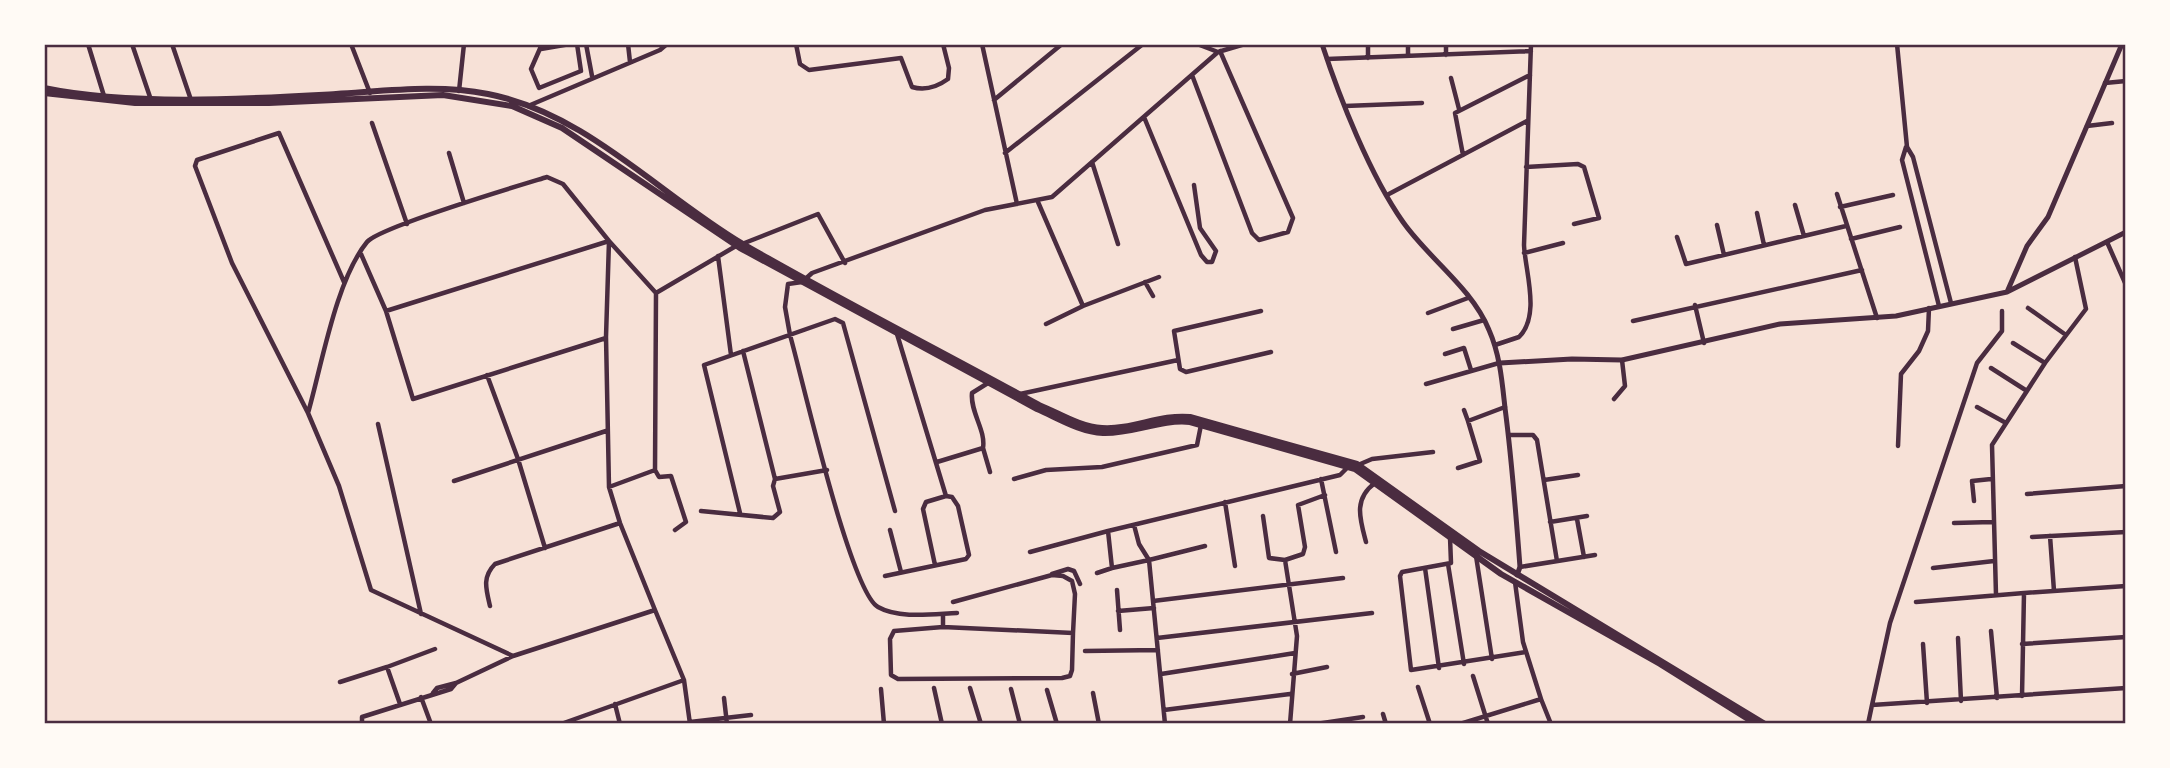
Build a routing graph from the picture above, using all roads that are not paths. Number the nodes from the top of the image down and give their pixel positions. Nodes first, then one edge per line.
1 (88, 44) edge
2 (132, 44) edge
3 (172, 44) edge
4 (351, 44) edge
5 (464, 44) edge
6 (570, 44) edge
7 (577, 44) edge
8 (586, 44) edge
9 (628, 44) edge
10 (667, 44) edge
11 (796, 44) edge
12 (943, 44) edge
13 (982, 44) edge
14 (1062, 44) edge
15 (1143, 44) edge
16 (1197, 44) edge
17 (1212, 44) edge
18 (1245, 44) edge
19 (1322, 44) edge
20 (1368, 44) edge
21 (1408, 44) edge
22 (1446, 44) edge
23 (1496, 44) edge
24 (1531, 44) edge
25 (1897, 44) edge
26 (2122, 44) edge
27 (541, 46) edge
28 (1218, 51) junction
29 (1531, 51) junction
30 (1496, 53) junction
31 (1446, 55) junction
32 (1408, 56) junction
33 (1368, 58) junction
34 (1327, 59) junction
35 (630, 62) junction
36 (1192, 75) junction
37 (1530, 75) junction
38 (592, 76) junction
39 (1451, 78) dead end
40 (2126, 81) edge
41 (2105, 83) junction
42 (44, 88) edge
43 (44, 93) edge
44 (458, 93) junction
45 (370, 95) junction
46 (104, 96) junction
47 (150, 97) junction
48 (190, 97) junction
49 (994, 100) junction
50 (1422, 103) dead end
51 (528, 106) junction
52 (1345, 106) junction
53 (1459, 109) junction
54 (1144, 117) junction
55 (1527, 121) junction
56 (372, 122) dead end
57 (2112, 122) dead end
58 (2086, 126) junction
59 (1907, 147) junction
60 (449, 153) dead end
61 (1005, 153) junction
62 (1463, 155) junction
63 (1092, 162) junction
64 (1526, 167) junction
65 (1194, 185) dead end
66 (1837, 194) dead end
67 (1387, 195) junction
68 (1893, 195) dead end
69 (1038, 202) junction
70 (464, 203) junction
71 (1017, 204) junction
72 (1795, 205) dead end
73 (1840, 206) junction
74 (1757, 213) dead end
75 (407, 224) junction
76 (1574, 224) dead end
77 (1717, 225) dead end
78 (1846, 226) junction
79 (1899, 227) dead end
80 (2126, 232) edge
81 (1804, 236) junction
82 (1677, 237) dead end
83 (1851, 239) junction
84 (609, 241) junction
85 (2107, 242) junction
86 (1563, 243) dead end
87 (1118, 244) dead end
88 (739, 245) junction
89 (1763, 245) junction
90 (1524, 253) junction
91 (361, 254) junction
92 (1724, 254) junction
93 (718, 256) junction
94 (2075, 256) junction
95 (845, 263) junction
96 (1862, 270) junction
97 (1159, 277) dead end
98 (804, 280) junction
99 (344, 282) junction
100 (1145, 282) junction
101 (2126, 285) edge
102 (2007, 292) junction
103 (656, 293) junction
104 (1153, 296) dead end
105 (1468, 298) junction
106 (1951, 303) junction
107 (1695, 304) junction
108 (1083, 306) junction
109 (1938, 306) junction
110 (1929, 308) junction
111 (2028, 308) dead end
112 (386, 311) junction
113 (1261, 311) dead end
114 (2002, 312) dead end
115 (1428, 313) dead end
116 (1878, 319) junction
117 (1484, 320) junction
118 (1633, 321) dead end
119 (1046, 324) dead end
120 (1453, 329) dead end
121 (897, 333) junction
122 (790, 335) junction
123 (2067, 335) junction
124 (606, 337) junction
125 (1704, 342) junction
126 (2014, 343) dead end
127 (1495, 345) junction
128 (743, 351) junction
129 (1271, 352) dead end
130 (1445, 354) dead end
131 (731, 356) junction
132 (1178, 360) junction
133 (1622, 360) junction
134 (1500, 363) junction
135 (2045, 363) junction
136 (1991, 368) dead end
137 (1471, 370) junction
138 (488, 375) junction
139 (988, 383) junction
140 (1426, 384) dead end
141 (2027, 391) junction
142 (1019, 394) junction
143 (1614, 399) dead end
144 (1505, 407) junction
145 (1977, 407) dead end
146 (1464, 410) dead end
147 (308, 412) junction
148 (1468, 421) junction
149 (2006, 423) junction
150 (379, 424) dead end
151 (1201, 425) junction
152 (606, 431) junction
153 (1509, 435) junction
154 (1898, 446) dead end
155 (982, 448) junction
156 (1433, 452) dead end
157 (518, 459) junction
158 (937, 462) junction
159 (1353, 465) junction
160 (1458, 468) dead end
161 (655, 470) junction
162 (827, 470) junction
163 (990, 472) dead end
164 (1578, 475) dead end
165 (775, 479) junction
166 (1014, 479) dead end
167 (1321, 479) junction
168 (1991, 479) junction
169 (454, 481) dead end
170 (1544, 481) junction
171 (1376, 483) junction
172 (2126, 486) edge
173 (610, 487) junction
174 (2026, 494) dead end
175 (1325, 495) junction
176 (946, 496) junction
177 (1974, 501) dead end
178 (1225, 502) junction
179 (701, 511) dead end
180 (895, 511) dead end
181 (740, 513) junction
182 (1263, 516) dead end
183 (1587, 516) dead end
184 (1577, 519) junction
185 (1550, 522) junction
186 (1992, 522) junction
187 (620, 523) junction
188 (1954, 523) dead end
189 (1134, 525) junction
190 (675, 530) dead end
191 (890, 530) dead end
192 (1108, 531) junction
193 (2126, 532) edge
194 (2050, 536) junction
195 (1450, 537) junction
196 (2032, 537) dead end
197 (1366, 542) dead end
198 (1205, 546) dead end
199 (545, 548) junction
200 (1030, 552) dead end
201 (1336, 552) dead end
202 (1476, 555) junction
203 (1595, 555) dead end
204 (1584, 557) junction
205 (1149, 559) junction
206 (1285, 559) junction
207 (1557, 561) junction
208 (1994, 561) junction
209 (1448, 564) junction
210 (935, 565) junction
211 (1235, 566) dead end
212 (1520, 567) junction
213 (1112, 568) junction
214 (1425, 568) junction
215 (1933, 568) dead end
216 (901, 572) junction
217 (1097, 573) dead end
218 (1052, 575) junction
219 (885, 576) dead end
220 (1343, 578) dead end
221 (1516, 579) junction
222 (1080, 584) dead end
223 (1288, 584) junction
224 (2126, 586) edge
225 (1117, 590) dead end
226 (2054, 591) junction
227 (2024, 593) junction
228 (1996, 595) junction
229 (1153, 601) junction
230 (953, 602) dead end
231 (1916, 602) dead end
232 (490, 606) dead end
233 (1154, 608) junction
234 (655, 610) junction
235 (1118, 611) junction
236 (957, 613) dead end
237 (1373, 613) dead end
238 (943, 614) junction
239 (422, 615) junction
240 (1293, 621) junction
241 (943, 627) junction
242 (1120, 630) dead end
243 (1991, 631) dead end
244 (1073, 633) junction
245 (2126, 637) edge
246 (1157, 638) junction
247 (1958, 638) dead end
248 (1923, 644) dead end
249 (2022, 644) junction
250 (435, 649) dead end
251 (1158, 650) junction
252 (1086, 651) dead end
253 (1526, 652) junction
254 (1295, 653) junction
255 (513, 656) junction
256 (1492, 659) junction
257 (1464, 664) junction
258 (387, 667) junction
259 (1327, 667) dead end
260 (1439, 668) junction
261 (1161, 674) junction
262 (1292, 674) junction
263 (1473, 676) dead end
264 (684, 680) junction
265 (341, 682) dead end
266 (1418, 687) dead end
267 (934, 688) dead end
268 (970, 688) dead end
269 (2126, 688) edge
270 (881, 689) dead end
271 (1011, 689) dead end
272 (1047, 690) dead end
273 (1093, 693) dead end
274 (1290, 694) junction
275 (2022, 696) junction
276 (421, 697) junction
277 (724, 698) dead end
278 (1997, 698) junction
279 (1541, 699) junction
280 (1961, 701) junction
281 (1927, 703) junction
282 (400, 704) junction
283 (615, 704) junction
284 (1872, 705) junction
285 (1164, 710) junction
286 (1383, 714) dead end
287 (751, 715) dead end
288 (1363, 716) dead end
289 (1486, 716) junction
290 (726, 721) edge
291 (690, 723) edge
292 (362, 724) edge
293 (431, 724) edge
294 (561, 724) edge
295 (620, 724) edge
296 (884, 724) edge
297 (942, 724) edge
298 (981, 724) edge
299 (1020, 724) edge
300 (1057, 724) edge
301 (1099, 724) edge
302 (1165, 724) edge
303 (1290, 724) edge
304 (1316, 724) edge
305 (1386, 724) edge
306 (1430, 724) edge
307 (1460, 724) edge
308 (1488, 724) edge
309 (1551, 724) edge
310 (1756, 724) edge
311 (1765, 724) edge
312 (1868, 724) edge

1 - 46 street
2 - 47 street
3 - 48 street
4 - 45 street
5 - 44 street
6 - 27 street
7 - 27 street
8 - 38 street
9 - 35 street
10 - 35 street
11 - 12 street
13 - 49 street
14 - 49 street
15 - 61 street
16 - 28 street
17 - 28 street
18 - 28 street
19 - 34 street
20 - 33 street
21 - 32 street
22 - 31 street
23 - 30 street
24 - 29 street
25 - 59 street
26 - 41 street
28 - 36 street
28 - 36 street
29 - 30 street
29 - 37 street
30 - 31 street
31 - 32 street
32 - 33 street
33 - 34 street
34 - 52 street
35 - 38 street
36 - 54 street
37 - 53 street
37 - 55 street
38 - 51 street
39 - 53 street
40 - 41 street
41 - 58 street
42 - 46 main road
43 - 45 main road
44 - 45 main road
44 - 51 main road
44 - 88 main road
45 - 48 main road
46 - 47 main road
47 - 48 main road
49 - 61 street
50 - 52 street
51 - 88 main road
52 - 67 street
53 - 62 street
54 - 63 street
54 - 65 street
55 - 62 street
55 - 64 street
56 - 75 street
57 - 58 street
58 - 102 street
59 - 106 street
59 - 109 street
60 - 70 street
61 - 71 street
62 - 67 street
63 - 69 street
63 - 87 street
64 - 76 street
64 - 90 street
66 - 73 street
67 - 105 street
68 - 73 street
69 - 71 street
69 - 108 street
70 - 75 street
70 - 84 street
71 - 95 street
72 - 81 street
73 - 78 street
74 - 89 street
75 - 91 street
77 - 92 street
78 - 81 street
78 - 83 street
79 - 83 street
80 - 85 street
81 - 89 street
82 - 92 street
83 - 96 street
84 - 103 street
84 - 112 street
84 - 124 street
85 - 94 street
85 - 101 street
86 - 90 street
88 - 93 street
88 - 95 street
88 - 98 main road
89 - 92 street
90 - 127 street
91 - 99 street
91 - 112 street
93 - 103 street
93 - 131 street
94 - 102 street
94 - 123 street
95 - 98 street
96 - 107 street
96 - 116 street
97 - 100 street
98 - 121 main road
98 - 122 street
98 - 142 main road
99 - 147 street
99 - 147 street
100 - 104 street
100 - 108 street
102 - 106 street
103 - 161 street
105 - 115 street
105 - 117 street
106 - 109 street
107 - 118 street
107 - 125 street
108 - 119 street
109 - 110 street
110 - 116 street
110 - 154 street
111 - 123 street
112 - 138 street
113 - 132 street
114 - 284 street
116 - 125 street
117 - 120 street
117 - 127 street
121 - 139 main road
121 - 158 street
122 - 128 street
122 - 162 street
122 - 180 street
123 - 135 street
124 - 138 street
124 - 152 street
125 - 133 street
126 - 135 street
127 - 134 street
128 - 131 street
128 - 165 street
129 - 132 street
130 - 137 street
131 - 181 street
132 - 142 street
133 - 134 street
133 - 143 street
134 - 137 street
134 - 144 street
135 - 141 street
136 - 141 street
137 - 140 street
138 - 157 street
139 - 151 main road
139 - 155 street
141 - 149 street
142 - 159 main road
144 - 148 street
144 - 153 street
145 - 149 street
146 - 148 street
147 - 239 street
148 - 160 street
149 - 168 street
150 - 239 street
151 - 159 main road
151 - 166 street
152 - 157 street
152 - 173 street
153 - 170 street
153 - 212 street
155 - 158 street
155 - 163 street
156 - 159 street
157 - 169 street
157 - 199 street
158 - 176 street
159 - 167 street
159 - 171 main road
159 - 221 main road
161 - 173 street
161 - 190 street
162 - 165 street
162 - 238 street
164 - 170 street
165 - 181 street
167 - 175 street
167 - 178 street
168 - 177 street
168 - 186 street
170 - 185 street
171 - 195 main road
171 - 197 street
172 - 174 street
173 - 187 street
175 - 201 street
175 - 206 street
176 - 210 street
176 - 210 street
178 - 189 street
178 - 211 street
179 - 181 street
182 - 206 street
183 - 184 street
184 - 185 street
184 - 204 street
185 - 207 street
186 - 188 street
186 - 208 street
187 - 199 street
187 - 234 street
189 - 192 street
189 - 205 street
191 - 216 street
192 - 200 street
192 - 213 street
193 - 194 street
194 - 196 street
194 - 226 street
195 - 202 main road
195 - 209 street
198 - 205 street
199 - 232 street
202 - 221 main road
202 - 256 street
203 - 204 street
204 - 207 street
205 - 213 street
205 - 229 street
206 - 223 street
207 - 212 street
208 - 215 street
208 - 228 street
209 - 214 street
209 - 257 street
210 - 216 street
212 - 221 street
213 - 217 street
214 - 260 street
214 - 260 street
216 - 219 street
218 - 222 street
218 - 230 street
218 - 244 street
220 - 223 street
221 - 253 street
221 - 310 main road
221 - 311 main road
223 - 229 street
223 - 240 street
224 - 226 street
225 - 235 street
226 - 227 street
227 - 228 street
227 - 249 street
228 - 231 street
229 - 233 street
233 - 235 street
233 - 246 street
234 - 255 street
234 - 264 street
235 - 242 street
236 - 238 street
237 - 240 street
238 - 241 street
239 - 255 street
240 - 246 street
240 - 254 street
241 - 244 street
241 - 244 street
243 - 278 street
245 - 249 street
246 - 251 street
247 - 280 street
248 - 281 street
249 - 275 street
250 - 258 street
251 - 252 street
251 - 261 street
253 - 256 street
253 - 279 street
254 - 261 street
254 - 262 street
255 - 276 street
256 - 257 street
257 - 260 street
258 - 265 street
258 - 282 street
259 - 262 street
261 - 285 street
262 - 274 street
263 - 289 street
264 - 283 street
264 - 291 street
266 - 306 street
267 - 297 street
268 - 298 street
269 - 275 street
270 - 296 street
271 - 299 street
272 - 300 street
273 - 301 street
274 - 285 street
274 - 303 street
275 - 278 street
276 - 282 street
276 - 293 street
277 - 290 street
278 - 280 street
279 - 289 street
279 - 309 street
280 - 281 street
281 - 284 street
282 - 292 street
283 - 294 street
283 - 295 street
284 - 312 street
285 - 302 street
286 - 305 street
287 - 290 street
288 - 304 street
289 - 307 street
289 - 308 street
290 - 291 street

